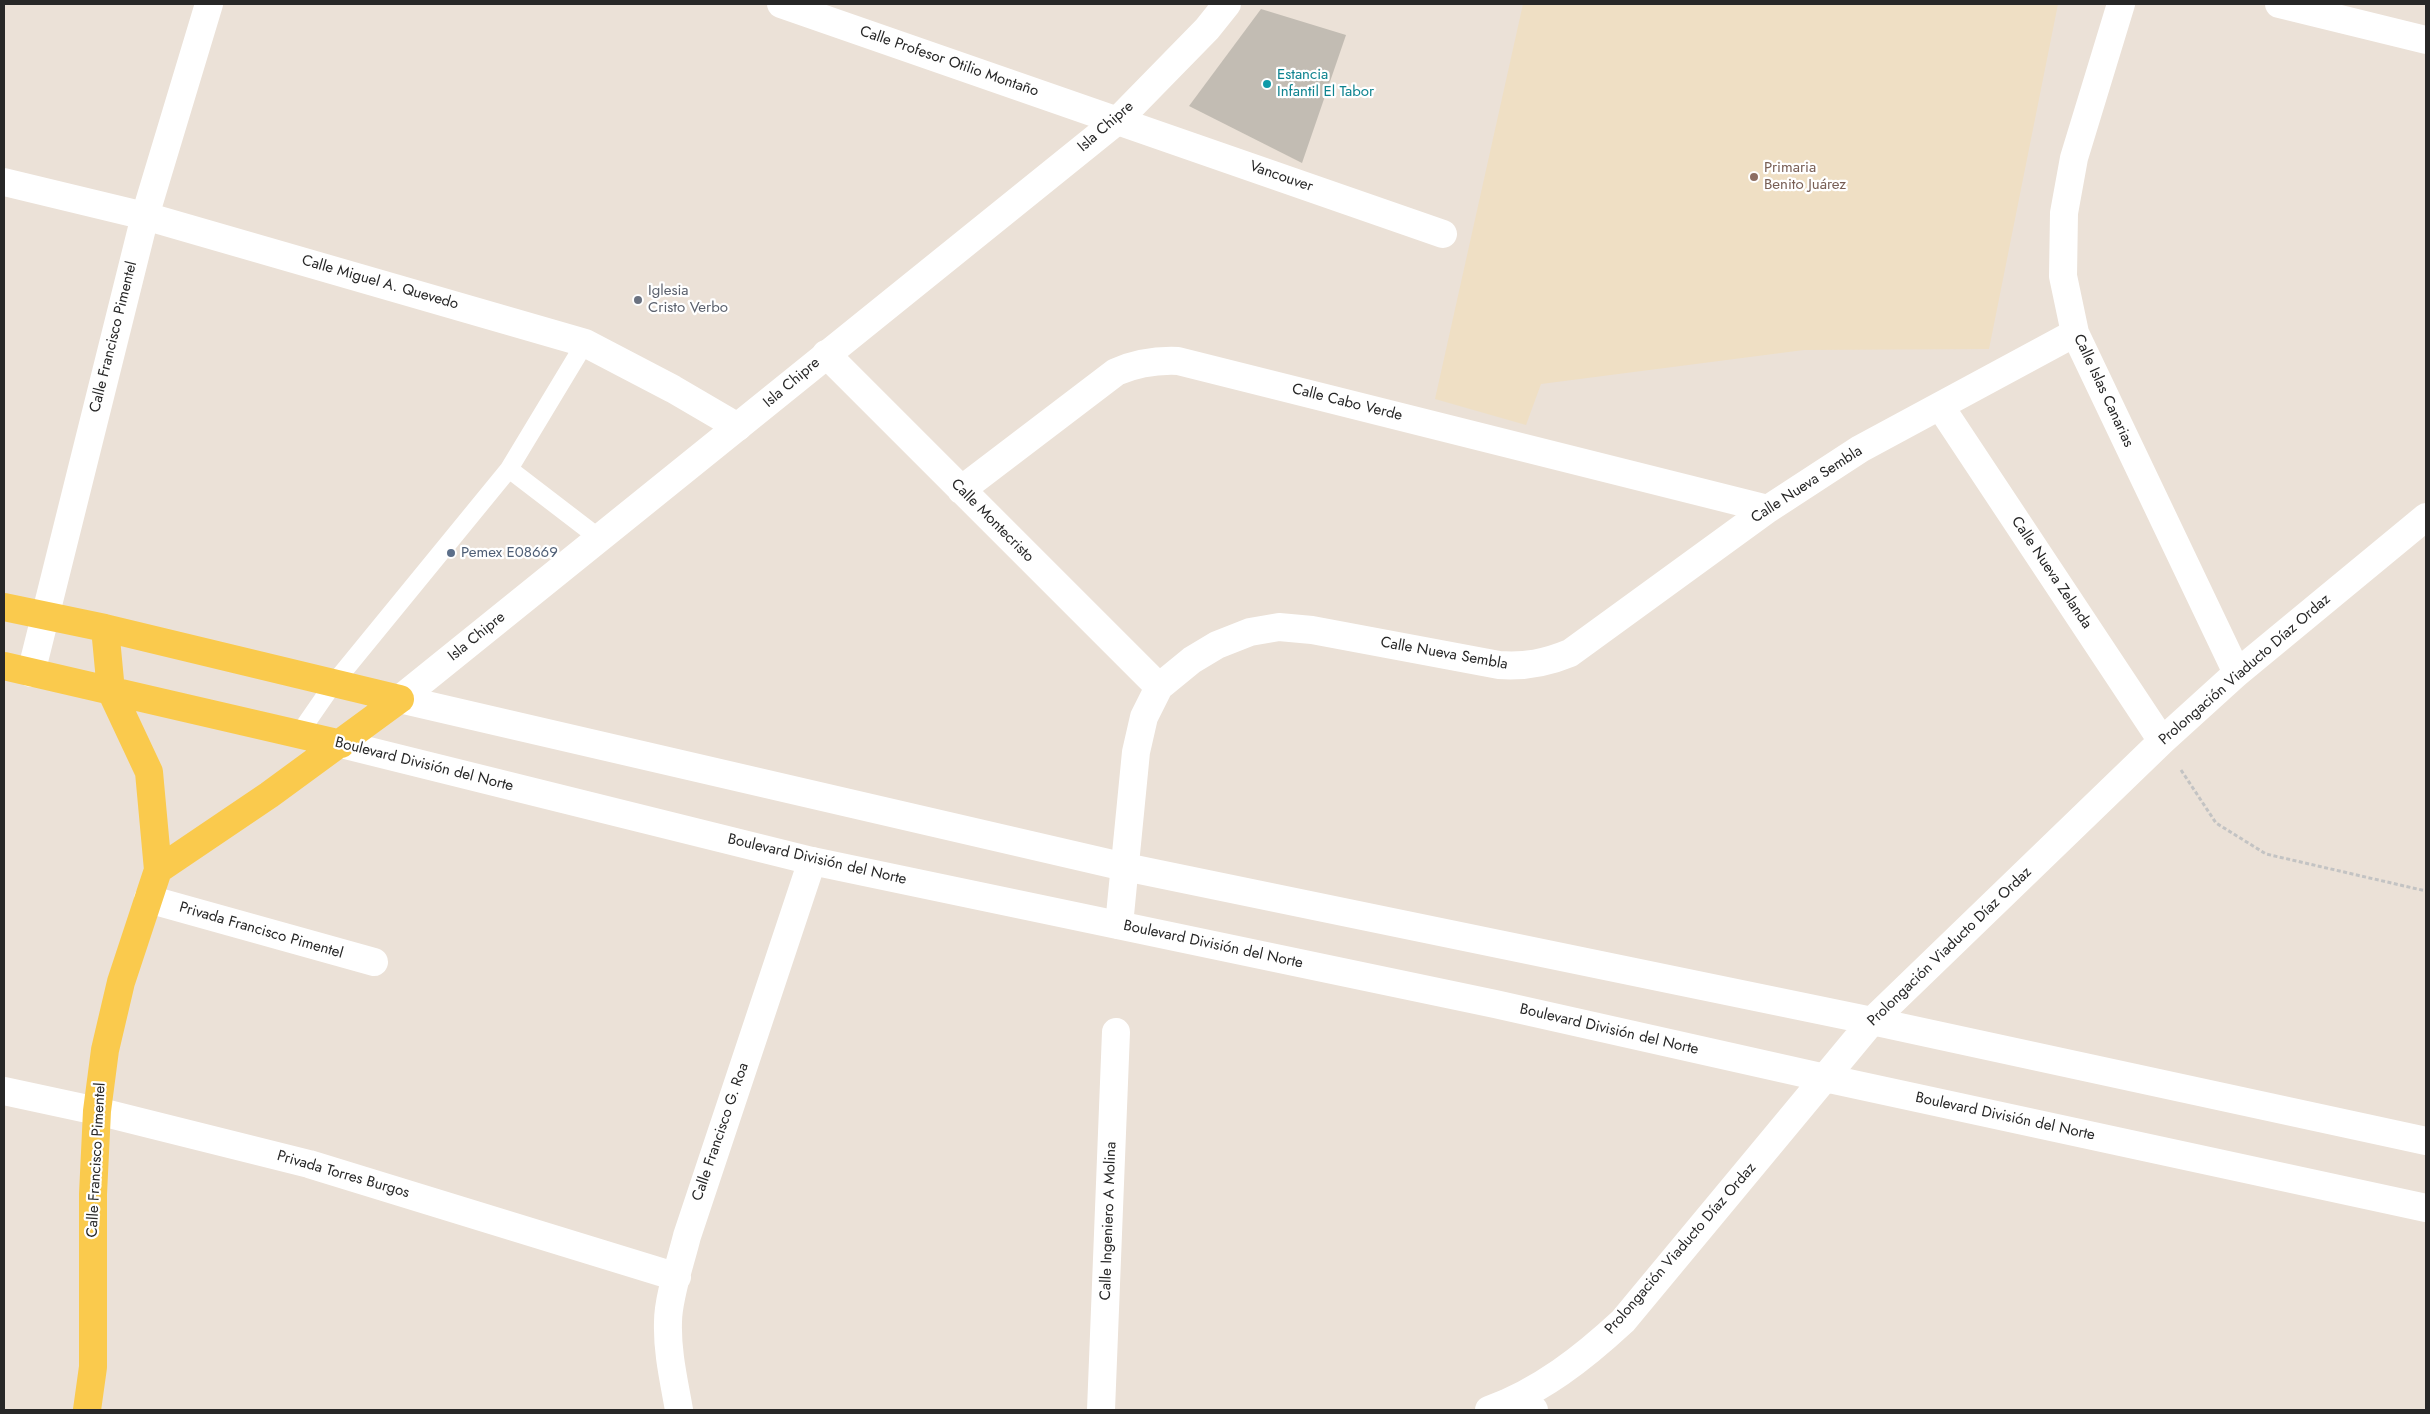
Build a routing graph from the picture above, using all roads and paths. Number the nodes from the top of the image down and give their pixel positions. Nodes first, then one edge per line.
1 (209, 4) edge
2 (781, 4) edge
3 (1227, 4) edge
4 (2121, 4) edge
5 (2279, 4) edge
6 (2426, 40) edge
7 (1118, 120) junction
8 (4, 182) edge
9 (145, 216) junction
10 (1443, 234) dead end
11 (2074, 332) junction
12 (585, 343) junction
13 (826, 354) junction
14 (1940, 406) junction
15 (738, 427) junction
16 (508, 469) junction
17 (961, 490) junction
18 (1768, 509) junction
19 (2426, 516) edge
20 (599, 538) junction
21 (4, 607) edge
22 (45, 616) junction
23 (105, 628) junction
24 (4, 666) edge
25 (31, 672) junction
26 (2237, 673) junction
27 (334, 684) junction
28 (1159, 687) junction
29 (111, 691) junction
30 (400, 699) junction
31 (298, 735) junction
32 (2162, 740) junction
33 (341, 744) junction
34 (812, 861) junction
35 (1125, 866) junction
36 (158, 870) junction
37 (2426, 892) edge
38 (148, 899) junction
39 (1119, 925) junction
40 (374, 962) dead end
41 (1872, 1021) junction
42 (1116, 1032) dead end
43 (1825, 1078) junction
44 (4, 1091) edge
45 (97, 1111) junction
46 (2426, 1141) edge
47 (2426, 1208) edge
48 (677, 1277) junction
49 (93, 1367) junction
50 (1497, 1407) edge
51 (72, 1410) edge
52 (87, 1410) edge
53 (679, 1410) edge
54 (1101, 1410) edge
55 (1534, 1410) edge

1 - 9 street, Calle Francisco Pimentel
2 - 7 street, Calle Profesor Otilio Montaño
3 - 7 street, Isla Chipre
4 - 11 street, Calle Islas Canarias
5 - 6 street
7 - 10 street, Vancouver
7 - 13 street, Isla Chipre
8 - 9 street, Calle Miguel A. Quevedo
9 - 12 street, Calle Miguel A. Quevedo
9 - 22 street, Calle Francisco Pimentel
11 - 14 street, Calle Nueva Sembla
11 - 26 street, Calle Islas Canarias
12 - 15 street, Calle Miguel A. Quevedo
12 - 16 lane
13 - 15 street, Isla Chipre
13 - 17 street, Calle Montecristo
14 - 18 street, Calle Nueva Sembla
14 - 32 street, Calle Nueva Zelanda
15 - 20 street, Isla Chipre
16 - 20 lane
16 - 27 lane
17 - 18 street, Calle Cabo Verde
17 - 28 street, Calle Montecristo
18 - 28 street, Calle Nueva Sembla
19 - 26 street, Prolongación Viaducto Díaz Ordaz
20 - 30 street, Isla Chipre
21 - 22 main road
22 - 23 main road
22 - 25 street, Calle Francisco Pimentel
23 - 27 main road
23 - 29 main road, Calle Francisco Pimentel
24 - 25 main road, Boulevard División del Norte
25 - 29 main road, Boulevard División del Norte
26 - 32 street, Prolongación Viaducto Díaz Ordaz
27 - 30 main road
27 - 31 lane
28 - 35 street, Calle Nueva Sembla
29 - 31 main road, Boulevard División del Norte
29 - 36 main road, Calle Francisco Pimentel
30 - 33 main road, Isla Chipre
30 - 35 street
31 - 33 main road, Boulevard División del Norte
32 - 37 path
32 - 41 street, Prolongación Viaducto Díaz Ordaz
33 - 34 street, Boulevard División del Norte
33 - 36 main road
34 - 39 street, Boulevard División del Norte
34 - 48 street, Calle Francisco G. Roa
35 - 39 street, Calle Nueva Sembla
35 - 41 street
36 - 38 main road, Calle Francisco Pimentel
38 - 40 street, Privada Francisco Pimentel
38 - 45 main road, Calle Francisco Pimentel
39 - 43 street, Boulevard División del Norte
41 - 43 street, Prolongación Viaducto Díaz Ordaz
41 - 46 street
42 - 54 street, Calle Ingeniero A Molina
43 - 47 street, Boulevard División del Norte
43 - 50 street, Prolongación Viaducto Díaz Ordaz
44 - 45 street, Privada Torres Burgos
45 - 48 street, Privada Torres Burgos
45 - 49 main road, Calle Francisco Pimentel
48 - 53 street, Calle Francisco G. Roa
49 - 51 main road, Calle Francisco Pimentel
49 - 52 main road, Calle Francisco Pimentel
50 - 55 street

